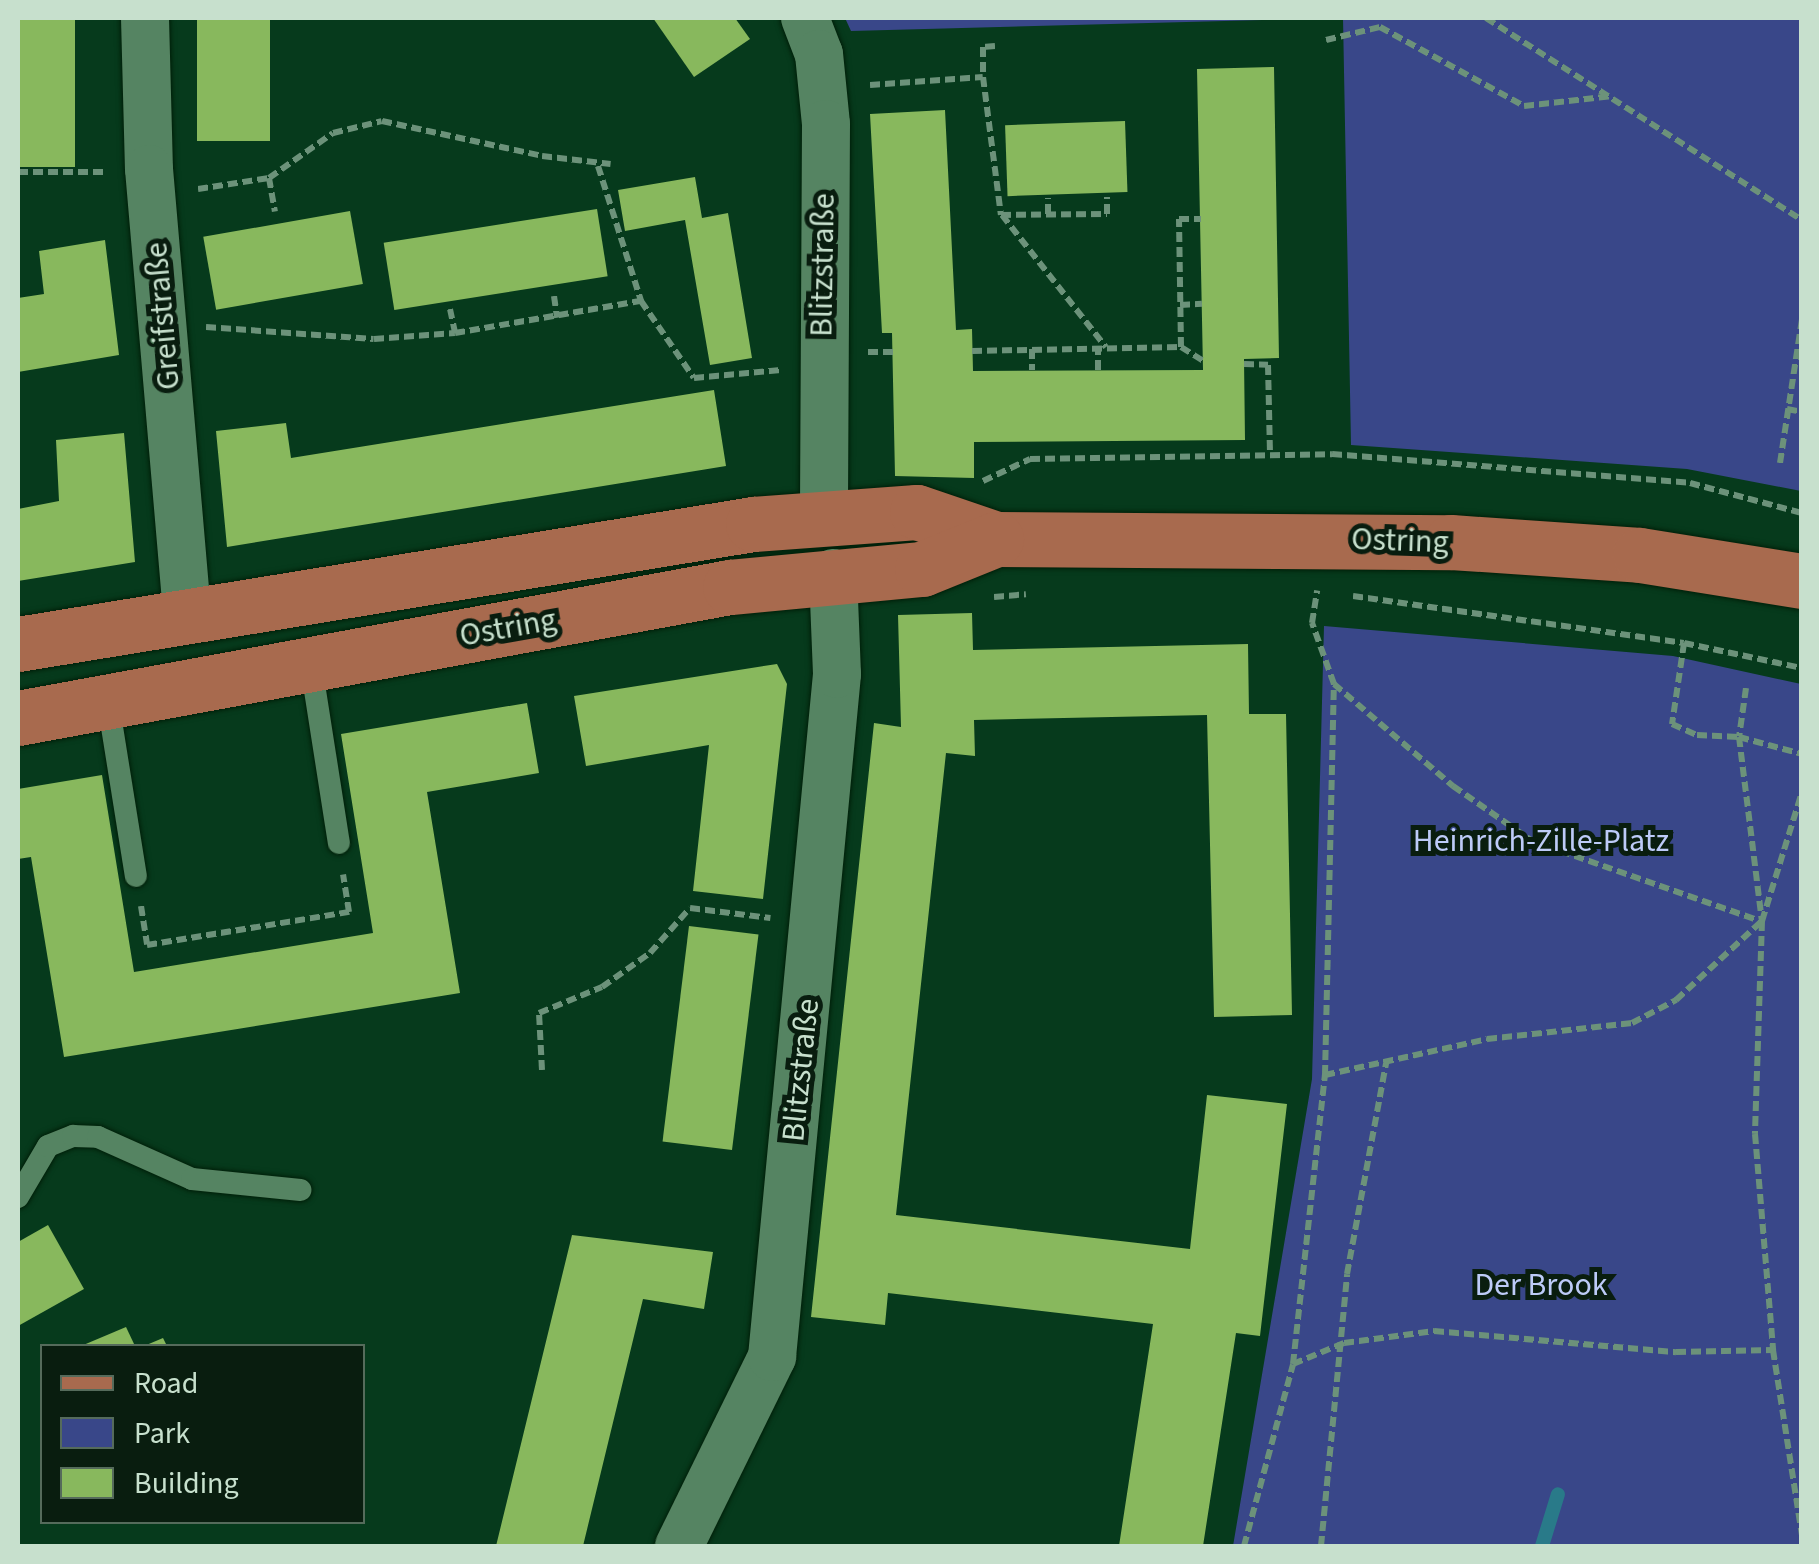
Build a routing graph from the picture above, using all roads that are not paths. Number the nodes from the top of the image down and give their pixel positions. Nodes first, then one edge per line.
1 (144, 18) edge
2 (805, 18) edge
3 (824, 516) junction
4 (996, 539) junction
5 (833, 573) junction
6 (1802, 581) edge
7 (187, 614) junction
8 (18, 644) edge
9 (311, 665) junction
10 (108, 702) junction
11 (18, 718) edge
12 (338, 843) road end
13 (136, 876) road end
14 (300, 1190) dead end
15 (18, 1196) edge
16 (680, 1546) edge

1 - 7 street, Greifstraße
2 - 3 street, Blitzstraße
3 - 4 main road, Ostring
3 - 7 main road, Ostring
4 - 5 main road, Ostring
4 - 6 main road, Ostring
5 - 9 main road, Ostring
5 - 16 street, Blitzstraße
7 - 8 main road, Ostring
9 - 10 main road, Ostring
9 - 12 lane
10 - 11 main road, Ostring
10 - 13 lane
14 - 15 lane

